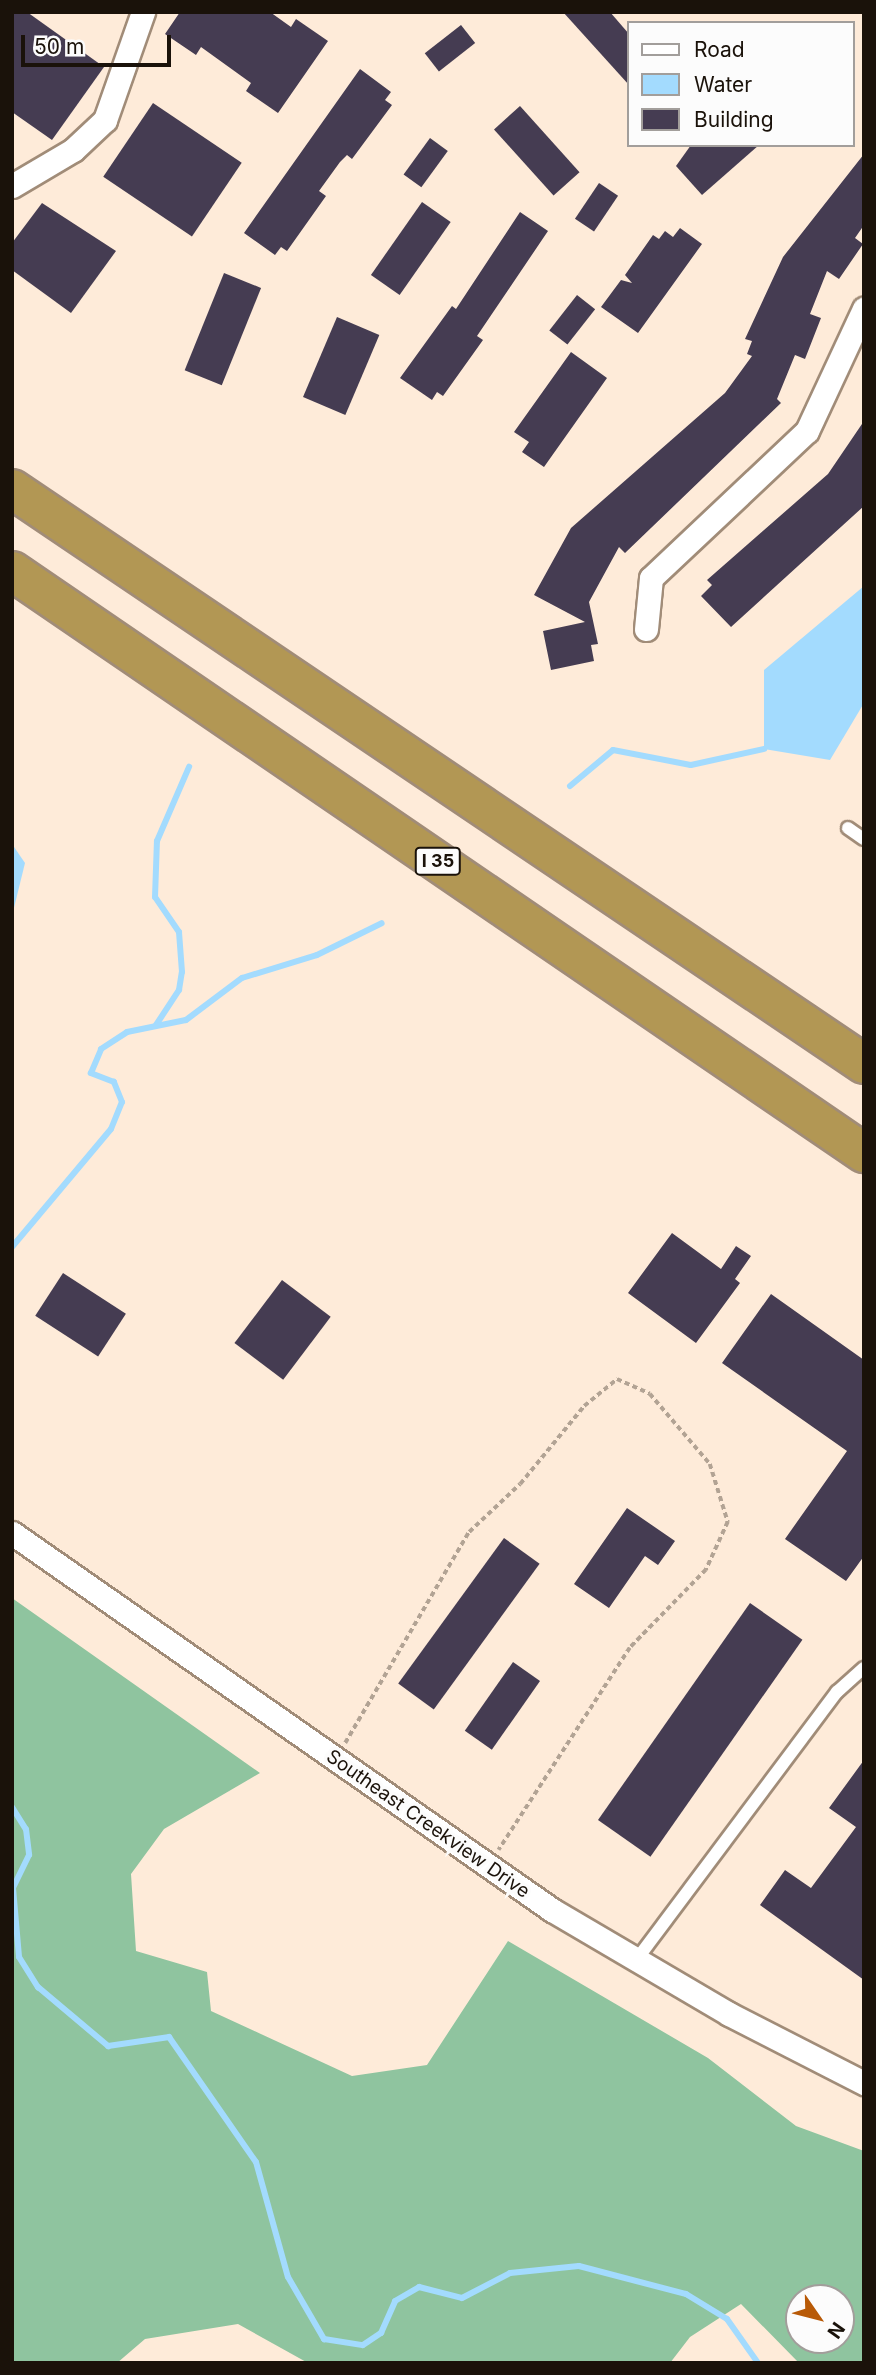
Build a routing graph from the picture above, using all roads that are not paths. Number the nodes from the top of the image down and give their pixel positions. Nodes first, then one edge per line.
1 (142, 12) edge
2 (12, 186) edge
3 (864, 309) edge
4 (12, 489) edge
5 (12, 571) edge
6 (646, 629) dead end
7 (848, 828) dead end
8 (864, 839) edge
9 (864, 1065) edge
10 (864, 1153) edge
11 (12, 1533) edge
12 (864, 1668) edge
13 (637, 1959) junction
14 (864, 2083) edge

1 - 2 street
3 - 6 street
4 - 9 highway
5 - 10 highway, I 35
7 - 8 lane
11 - 13 street, Southeast Creekview Drive
12 - 13 lane
13 - 14 street, Southeast Creekview Drive

